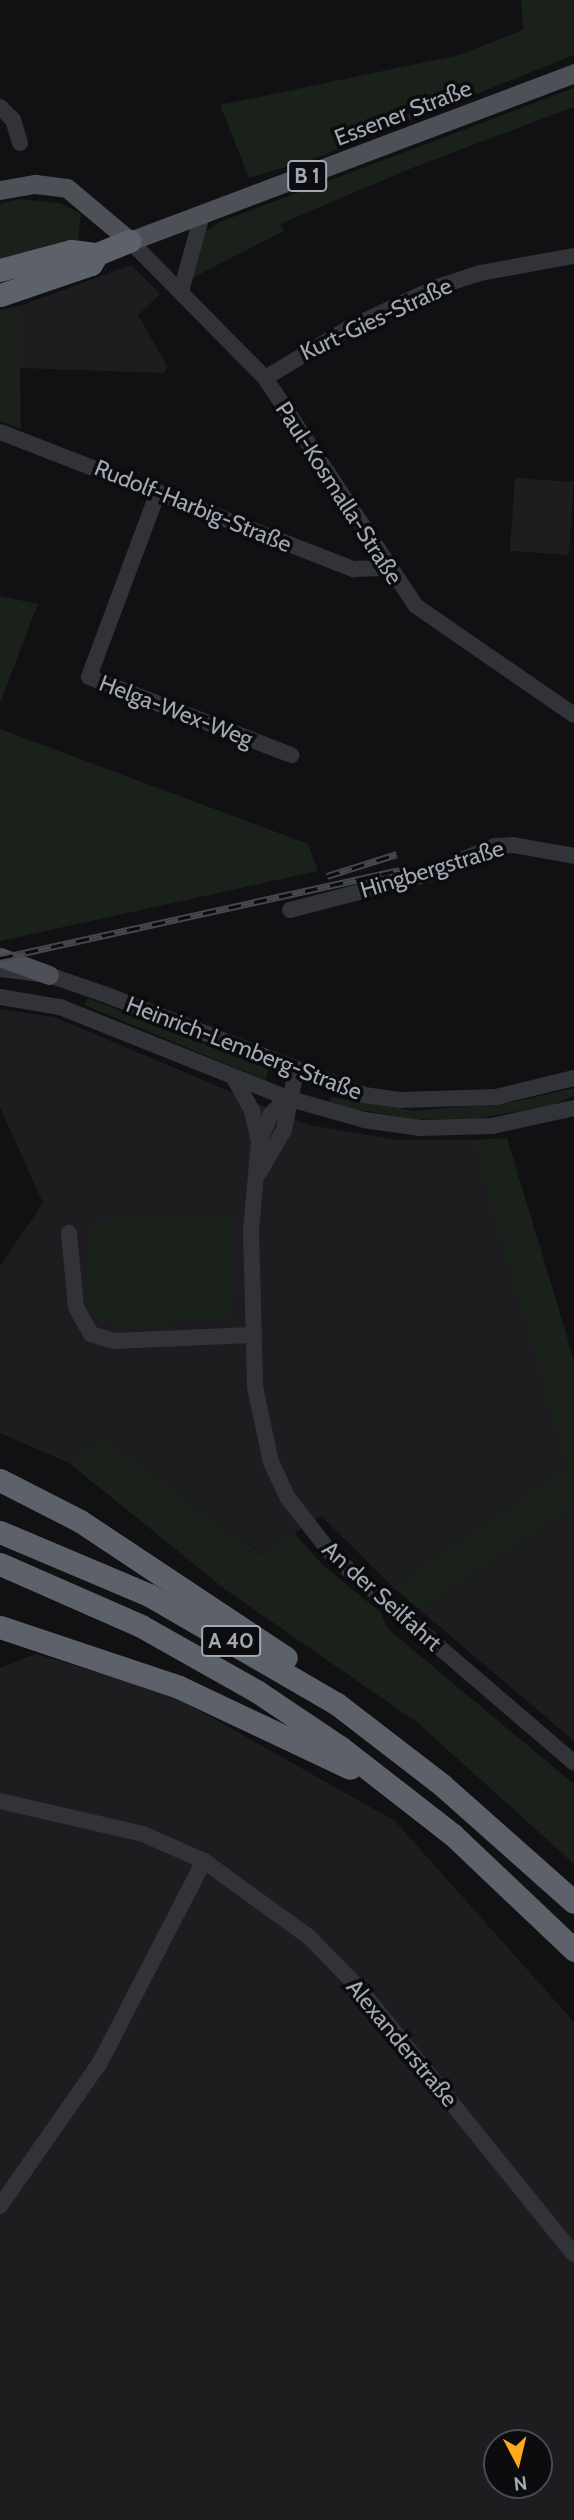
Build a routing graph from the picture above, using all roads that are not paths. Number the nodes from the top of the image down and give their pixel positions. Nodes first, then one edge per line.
1 (574, 73) edge
2 (0, 107) edge
3 (20, 143) dead end
4 (0, 190) edge
5 (202, 215) junction
6 (130, 241) junction
7 (97, 254) junction
8 (574, 256) edge
9 (0, 271) edge
10 (181, 291) junction
11 (0, 296) edge
12 (265, 378) junction
13 (0, 432) edge
14 (158, 492) junction
15 (389, 568) junction
16 (574, 715) edge
17 (291, 755) dead end
18 (574, 856) edge
19 (290, 910) dead end
20 (2, 967) edge
21 (49, 975) joint
22 (0, 997) edge
23 (296, 1072) junction
24 (234, 1077) junction
25 (574, 1078) edge
26 (287, 1098) junction
27 (574, 1108) edge
28 (259, 1142) junction
29 (257, 1177) junction
30 (69, 1233) dead end
31 (252, 1335) junction
32 (0, 1480) edge
33 (0, 1532) edge
34 (0, 1564) edge
35 (0, 1627) edge
36 (574, 1763) edge
37 (442, 1785) junction
38 (400, 1793) junction
39 (0, 1801) edge
40 (204, 1861) junction
41 (574, 1902) edge
42 (574, 1950) edge
43 (0, 2206) edge
44 (574, 2254) edge

1 - 5 main road, Essener Straße / B 1
2 - 3 street
4 - 6 main road
5 - 6 main road, Essener Straße / B 1
5 - 10 street
6 - 7 highway, B 1
6 - 10 street, Paul-Kosmalla-Straße
7 - 9 highway
7 - 11 highway, B 1
8 - 12 street, Kurt-Gies-Straße
10 - 12 street, Paul-Kosmalla-Straße
12 - 15 street, Paul-Kosmalla-Straße
13 - 14 street, Rudolf-Harbig-Straße
14 - 15 street, Rudolf-Harbig-Straße
14 - 17 street, Helga-Wex-Weg
15 - 16 street, Paul-Kosmalla-Straße
18 - 19 street, Hingbergstraße
20 - 21 main road
21 - 23 street, Heinrich-Lemberg-Straße
22 - 24 street, Heinrich-Lemberg-Straße
23 - 25 street, Heinrich-Lemberg-Straße
23 - 26 street, An der Seilfahrt
24 - 26 street, Heinrich-Lemberg-Straße
24 - 28 street, Heinrich-Lemberg-Straße
26 - 27 street, Heinrich-Lemberg-Straße
26 - 28 street, An der Seilfahrt
26 - 29 street, An der Seilfahrt
28 - 29 street, An der Seilfahrt
29 - 31 street, An der Seilfahrt
30 - 31 street
31 - 36 street, An der Seilfahrt
32 - 37 highway
33 - 37 highway, A 40
34 - 38 highway, A 40
35 - 38 highway
37 - 41 highway, A 40
38 - 42 highway, A 40
39 - 40 street, Alexanderstraße
40 - 43 street
40 - 44 street, Alexanderstraße

